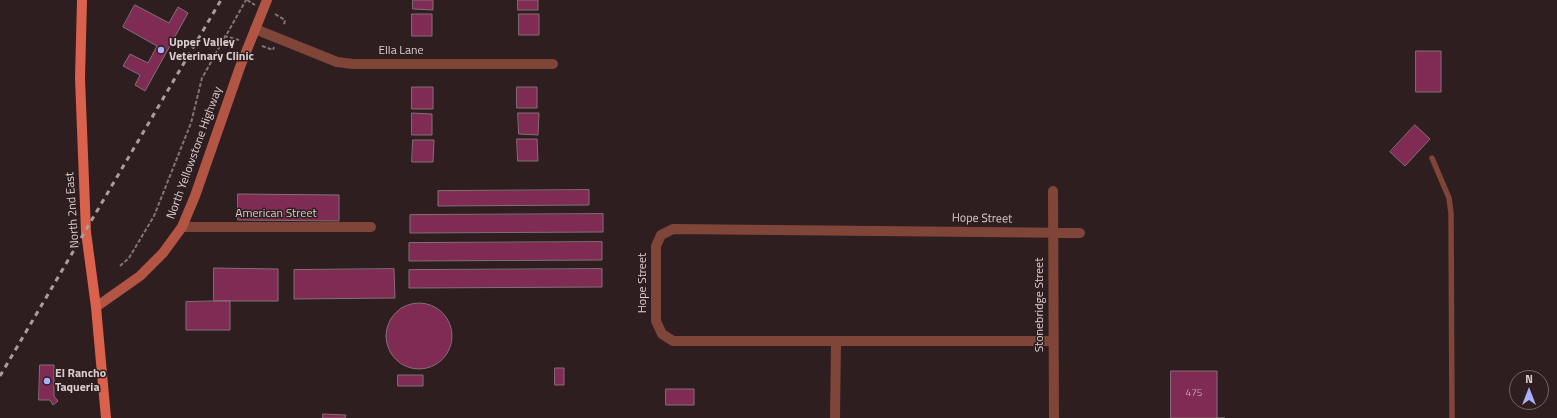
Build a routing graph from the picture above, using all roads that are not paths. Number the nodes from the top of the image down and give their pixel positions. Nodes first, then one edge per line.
1 (82, 0) edge
2 (267, 0) edge
3 (255, 29) junction
4 (553, 64) dead end
5 (1432, 158) dead end
6 (1052, 191) dead end
7 (182, 227) junction
8 (371, 227) dead end
9 (1053, 233) junction
10 (1080, 233) dead end
11 (96, 307) junction
12 (836, 341) junction
13 (1053, 341) junction
14 (106, 418) edge
15 (835, 418) edge
16 (1054, 418) edge
17 (1452, 418) edge

1 - 11 main road, North 2nd East
2 - 3 main road, North Yellowstone Highway
3 - 4 street, Ella Lane
3 - 7 main road, North Yellowstone Highway
5 - 17 lane
6 - 9 street, Stonebridge Street
7 - 8 street, American Street
7 - 11 main road, North Yellowstone Highway
9 - 10 street, Hope Street
9 - 12 street, Hope Street
9 - 13 street, Stonebridge Street
11 - 14 main road, North 2nd East
12 - 13 street, Hope Street
12 - 15 street
13 - 16 street, Stonebridge Street

